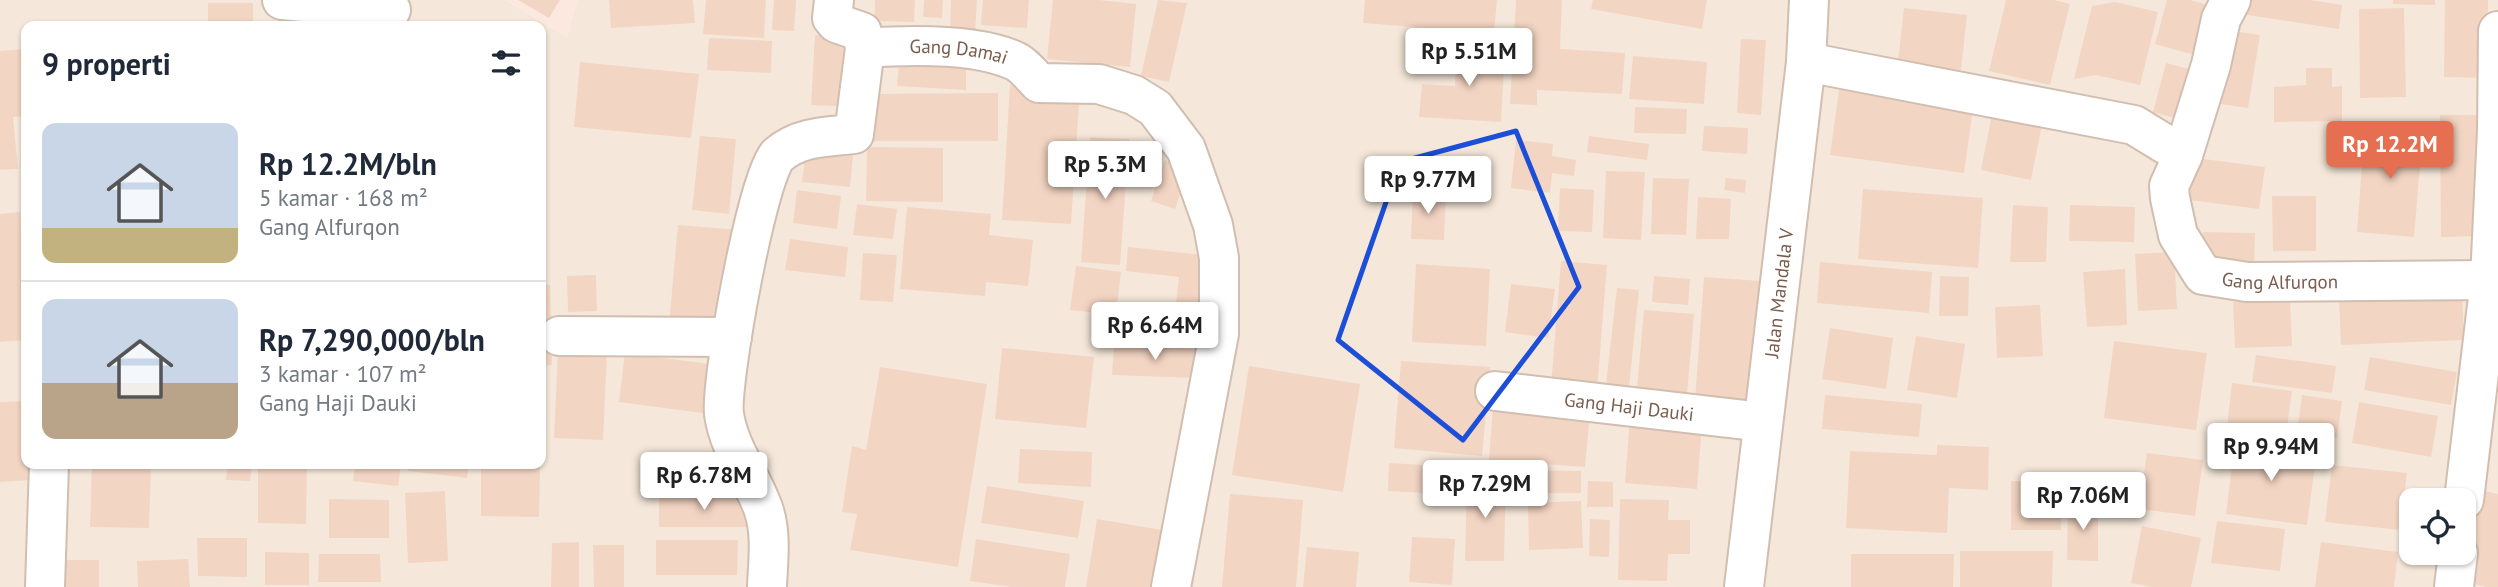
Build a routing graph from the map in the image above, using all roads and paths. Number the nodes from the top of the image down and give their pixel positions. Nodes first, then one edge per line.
1 (282, 0) edge
2 (834, 0) edge
3 (1809, 0) edge
4 (2231, 0) edge
5 (391, 10) dead end
6 (2498, 31) edge
7 (865, 48) junction
8 (1806, 61) junction
9 (2497, 131) edge
10 (2183, 155) junction
11 (2490, 280) junction
12 (559, 336) dead end
13 (732, 337) junction
14 (1495, 391) dead end
15 (1763, 422) junction
16 (49, 469) edge
17 (2465, 488) edge
18 (2457, 565) edge
19 (45, 587) edge
20 (767, 587) edge
21 (1171, 587) edge
22 (1744, 587) edge
23 (2454, 587) edge

1 - 5 street
2 - 7 street
3 - 8 street, Jalan Mandala V
4 - 10 street, Gang Alfurqon
6 - 9 street
7 - 13 street
7 - 21 street, Gang Damai
8 - 10 street
8 - 15 street, Jalan Mandala V
9 - 11 street
10 - 11 street, Gang Alfurqon
11 - 17 street
12 - 13 street
13 - 20 street
14 - 15 street, Gang Haji Dauki
15 - 22 street, Jalan Mandala V
16 - 19 street
18 - 23 street

